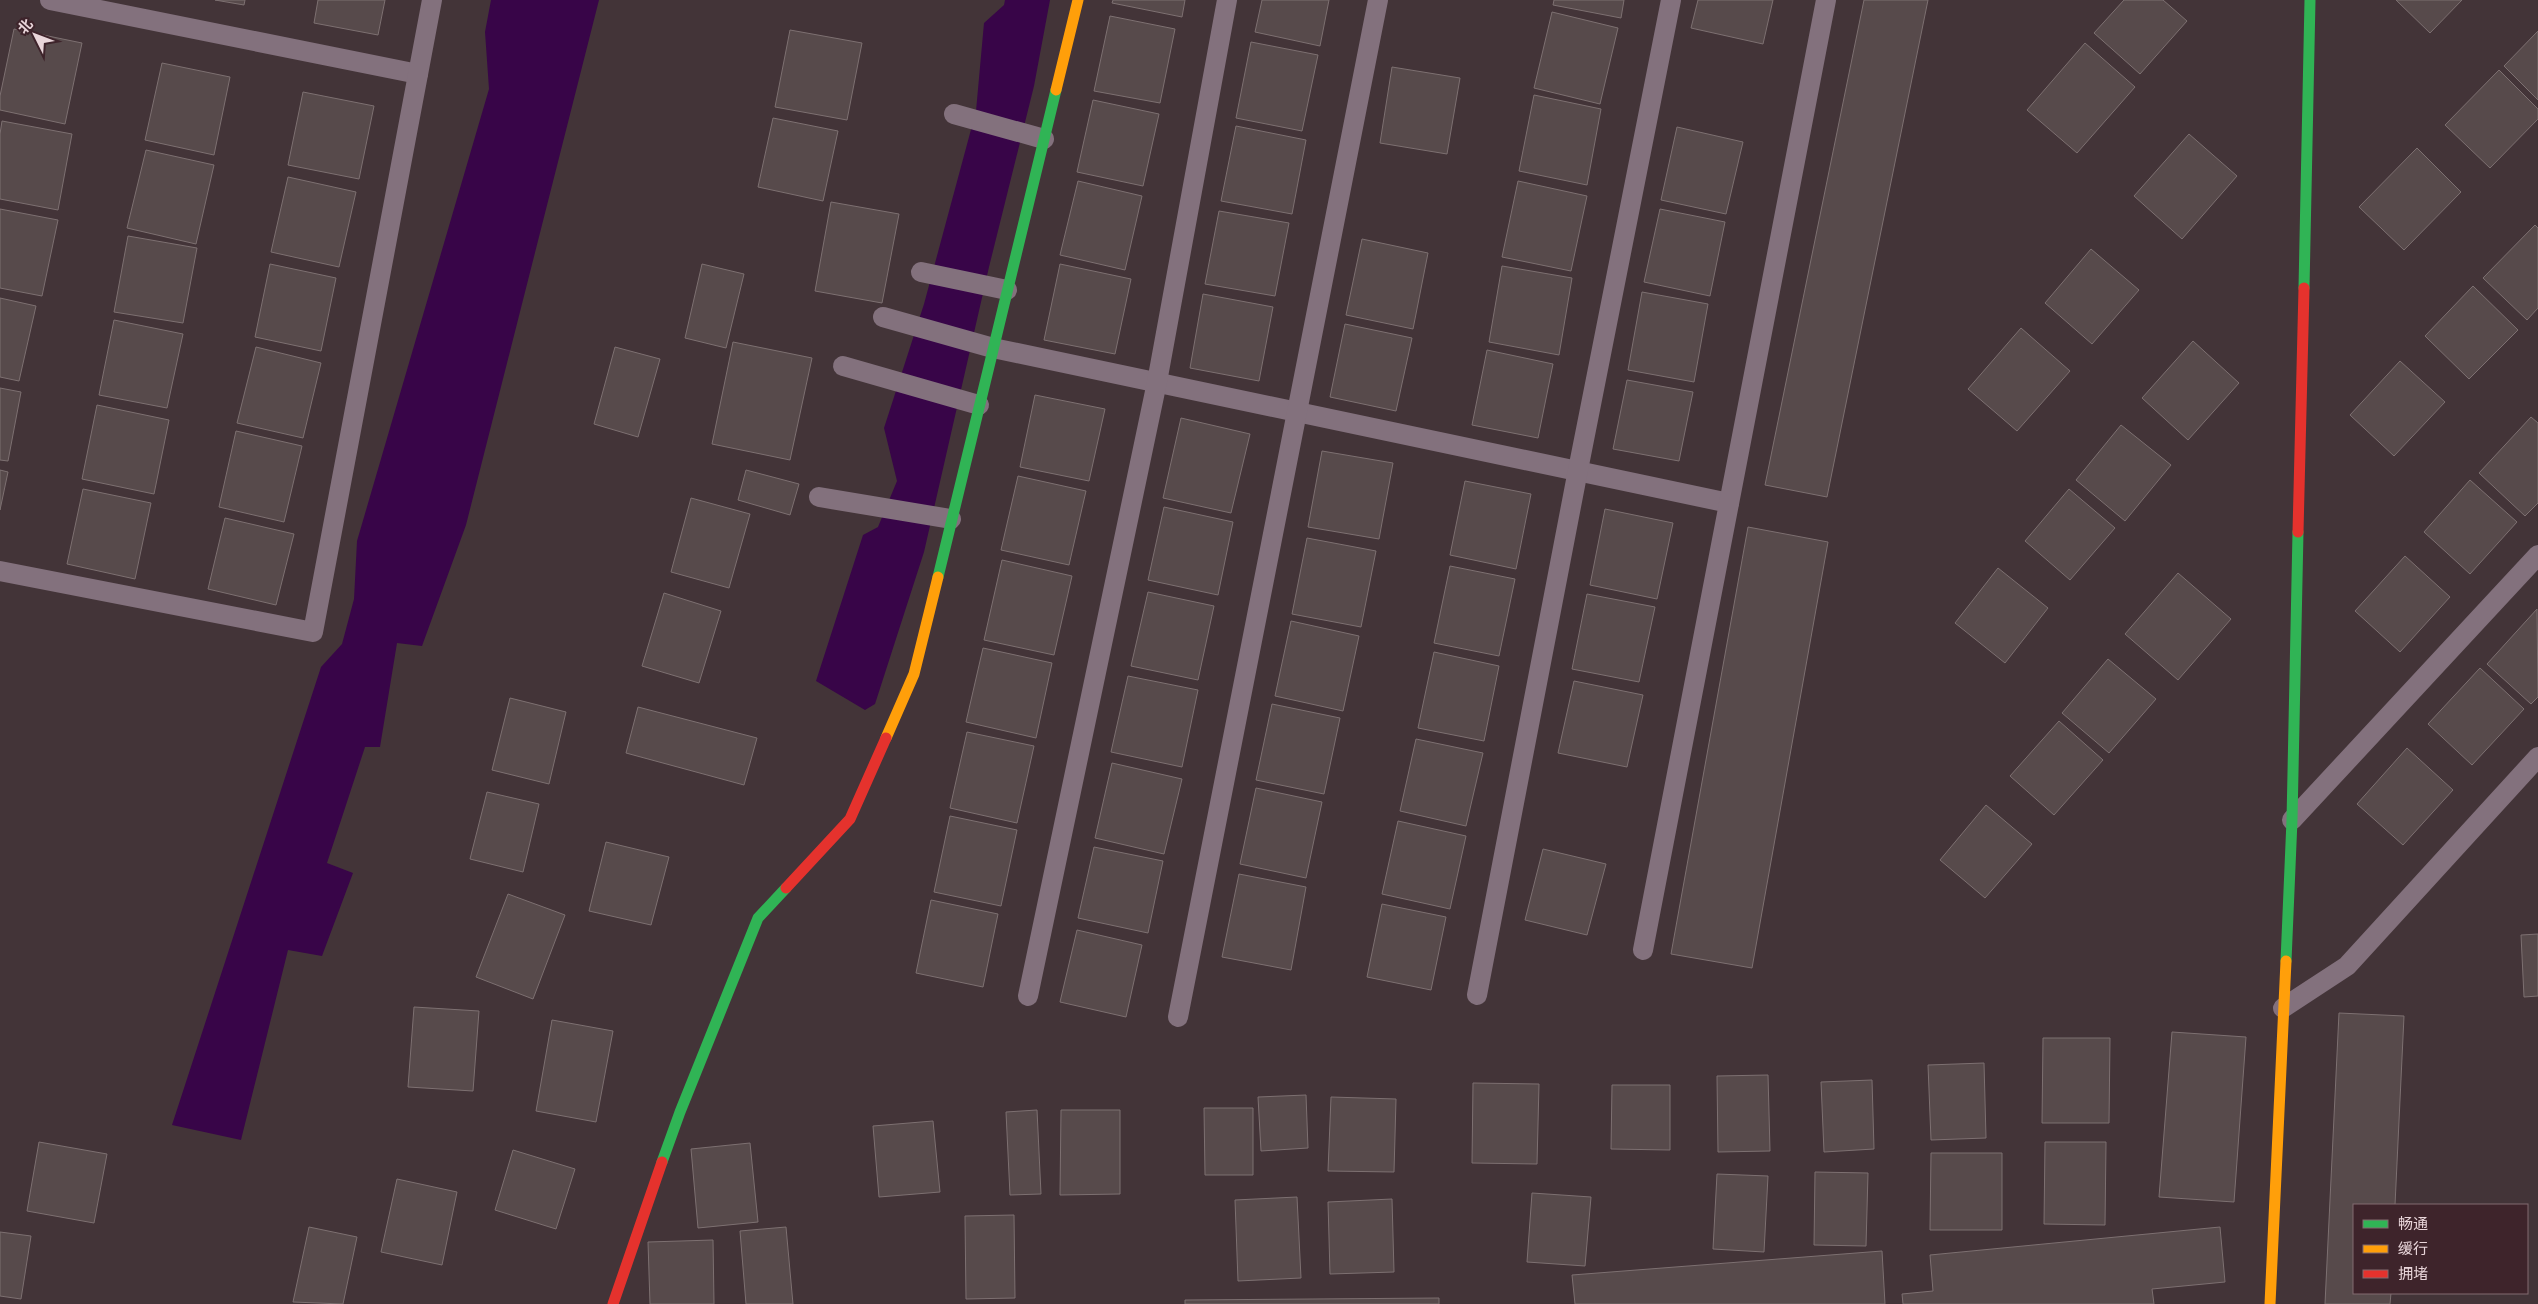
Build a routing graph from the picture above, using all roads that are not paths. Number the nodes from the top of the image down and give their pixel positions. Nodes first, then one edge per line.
1 (50, 0) edge
2 (432, 0) edge
3 (1077, 0) edge
4 (1227, 0) edge
5 (1378, 0) edge
6 (1672, 0) edge
7 (1826, 0) edge
8 (2310, 0) edge
9 (418, 74) junction
10 (954, 114) dead end
11 (1044, 138) junction
12 (921, 272) dead end
13 (1007, 290) junction
14 (883, 317) dead end
15 (993, 348) junction
16 (843, 366) dead end
17 (1156, 382) junction
18 (979, 404) junction
19 (1297, 411) junction
20 (1578, 470) junction
21 (819, 498) dead end
22 (1729, 504) junction
23 (951, 519) junction
24 (2538, 555) edge
25 (0, 571) edge
26 (2538, 757) edge
27 (2292, 820) junction
28 (1642, 950) dead end
29 (1477, 995) dead end
30 (1028, 996) dead end
31 (2283, 1008) junction
32 (1178, 1017) dead end
33 (613, 1304) edge
34 (2270, 1304) edge

1 - 9 lane
2 - 9 lane
3 - 11 street
4 - 17 lane
5 - 19 lane
6 - 20 lane
7 - 22 lane
8 - 27 street
9 - 25 lane
10 - 11 lane
11 - 13 street
12 - 13 lane
13 - 15 street
14 - 15 lane
15 - 17 lane
15 - 18 street
16 - 18 lane
17 - 19 lane
17 - 30 lane
18 - 23 street
19 - 20 lane
19 - 32 lane
20 - 22 lane
20 - 29 lane
21 - 23 lane
22 - 28 lane
23 - 33 street
24 - 27 lane
26 - 31 lane
27 - 31 street
31 - 34 street

